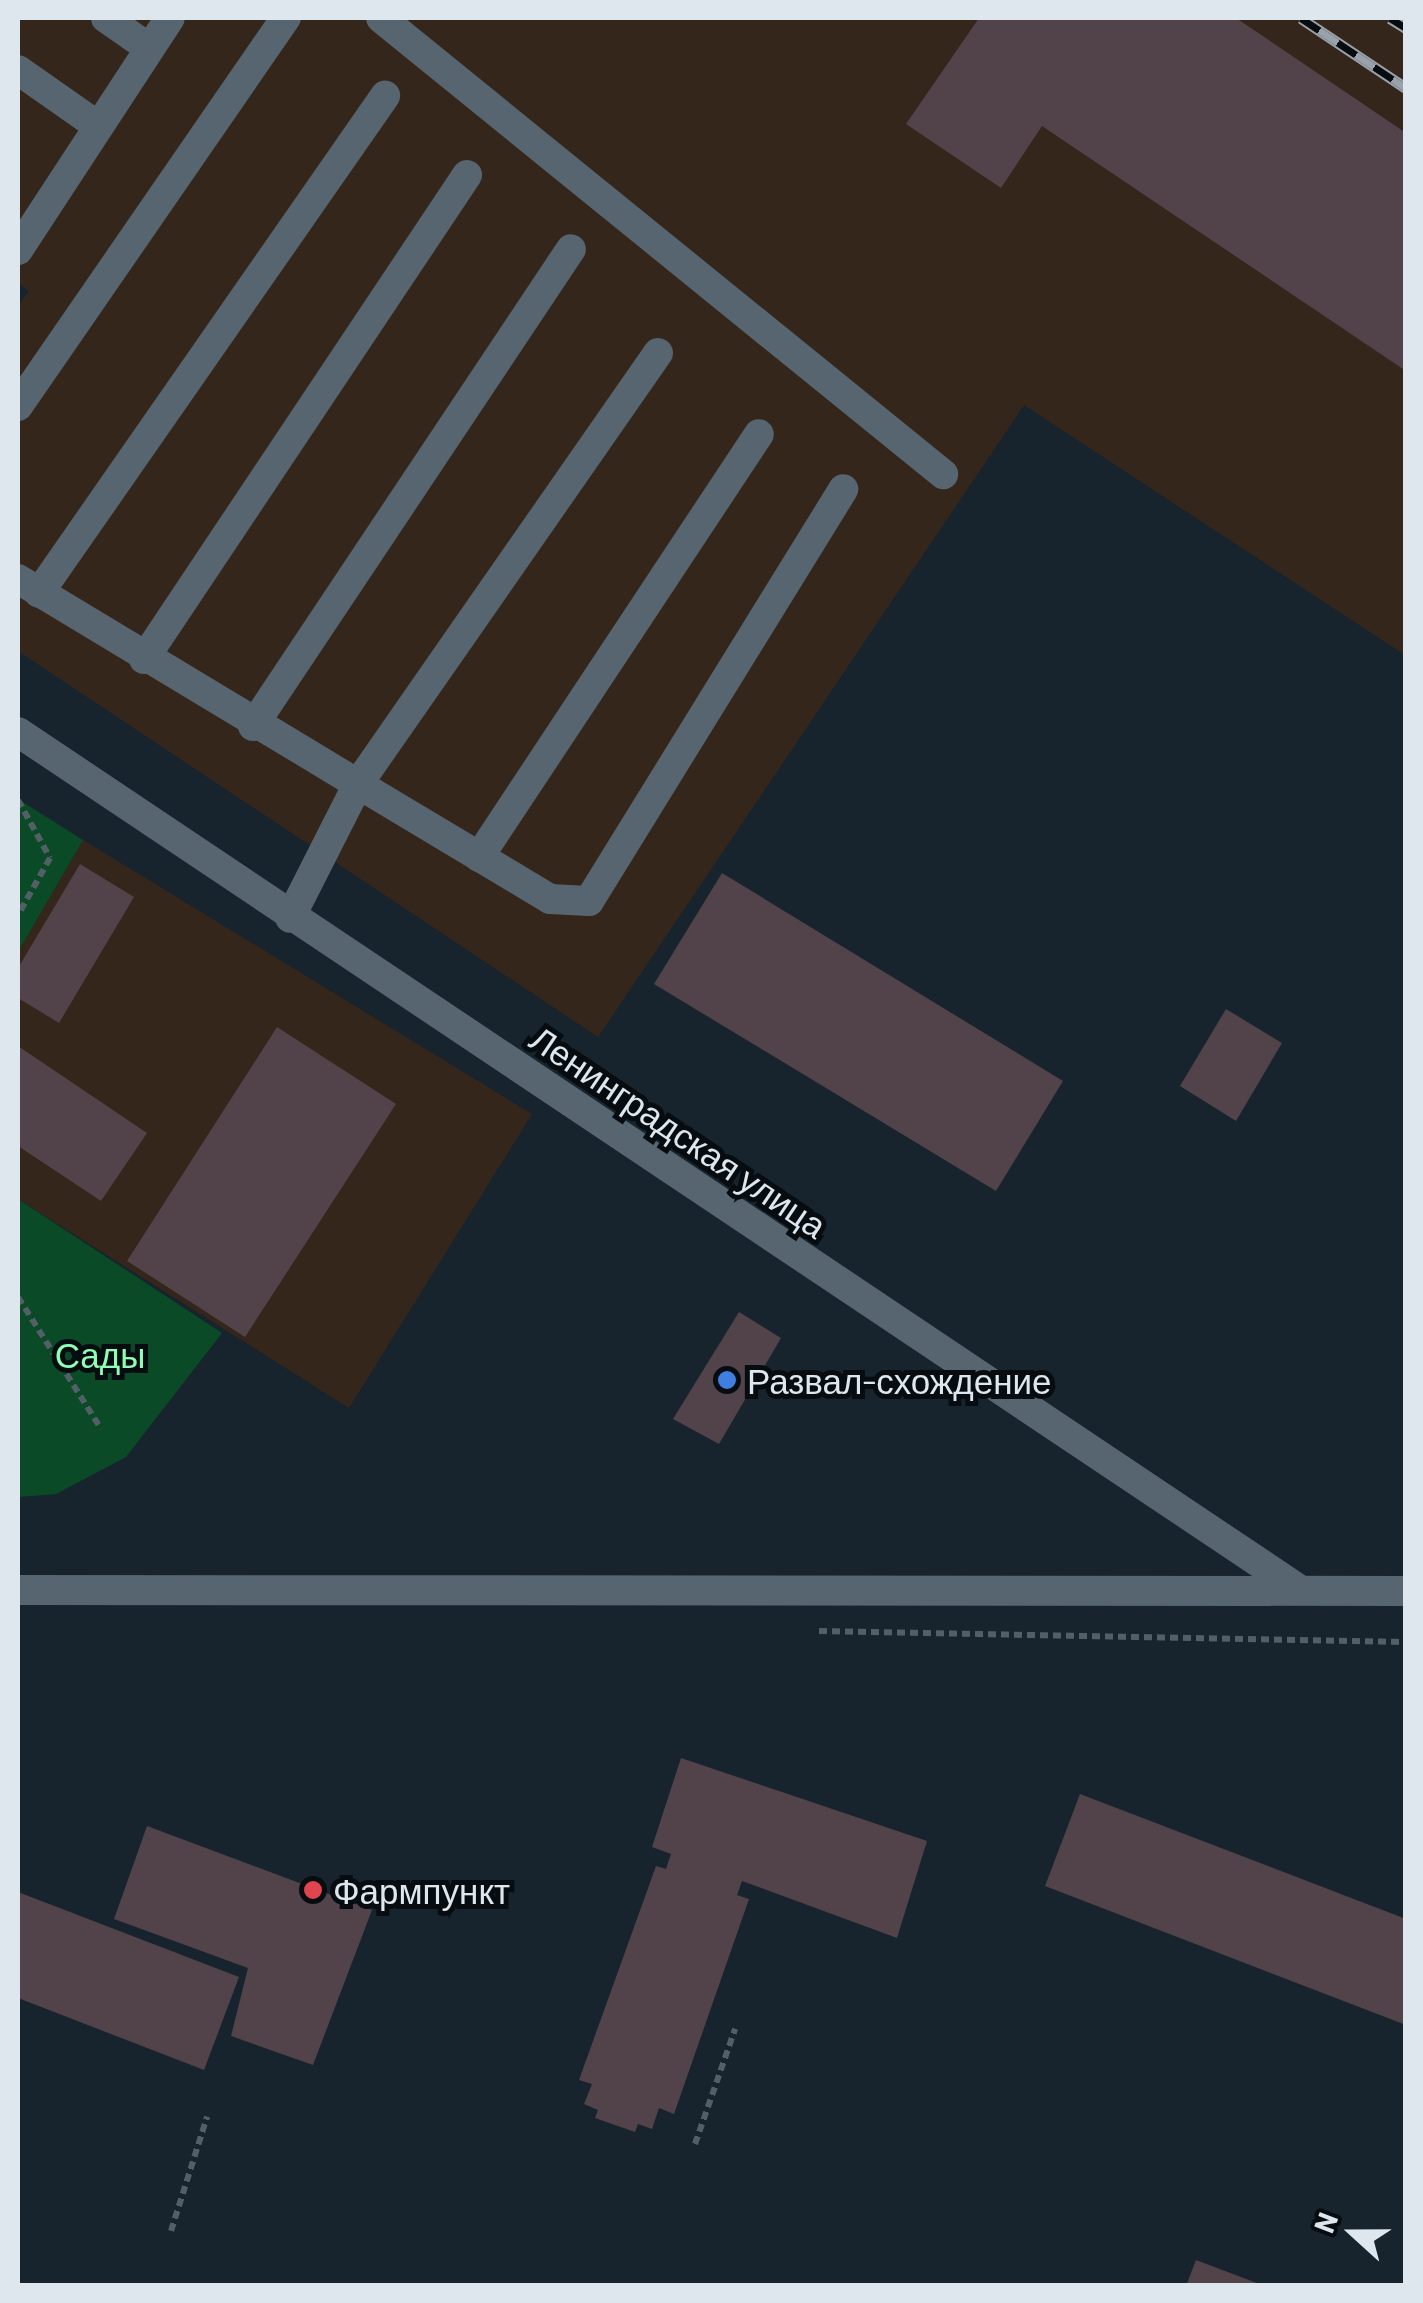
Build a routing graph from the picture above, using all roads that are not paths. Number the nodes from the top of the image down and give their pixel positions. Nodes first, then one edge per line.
1 (106, 18) edge
2 (170, 18) edge
3 (286, 18) edge
4 (381, 18) edge
5 (149, 48) junction
6 (18, 70) edge
7 (385, 96) dead end
8 (98, 126) junction
9 (467, 175) dead end
10 (29, 206) edge
11 (572, 249) dead end
12 (18, 250) edge
13 (658, 353) dead end
14 (18, 406) edge
15 (759, 434) dead end
16 (943, 474) dead end
17 (843, 489) dead end
18 (28, 586) edge
19 (144, 659) junction
20 (253, 726) junction
21 (18, 732) edge
22 (358, 784) junction
23 (479, 857) junction
24 (290, 918) junction
25 (18, 1590) edge
26 (1300, 1590) junction
27 (1406, 1592) edge

1 - 5 street
2 - 5 street
3 - 14 street
4 - 16 street
5 - 8 street
6 - 8 street
7 - 18 street
8 - 10 street
9 - 19 street
10 - 12 street
11 - 20 street
13 - 22 street
15 - 23 street
17 - 23 street
18 - 19 street
19 - 20 street
20 - 22 street
21 - 24 street, Ленинградская улица
22 - 23 street
22 - 24 street
24 - 26 street, Ленинградская улица
25 - 26 street
26 - 27 street

